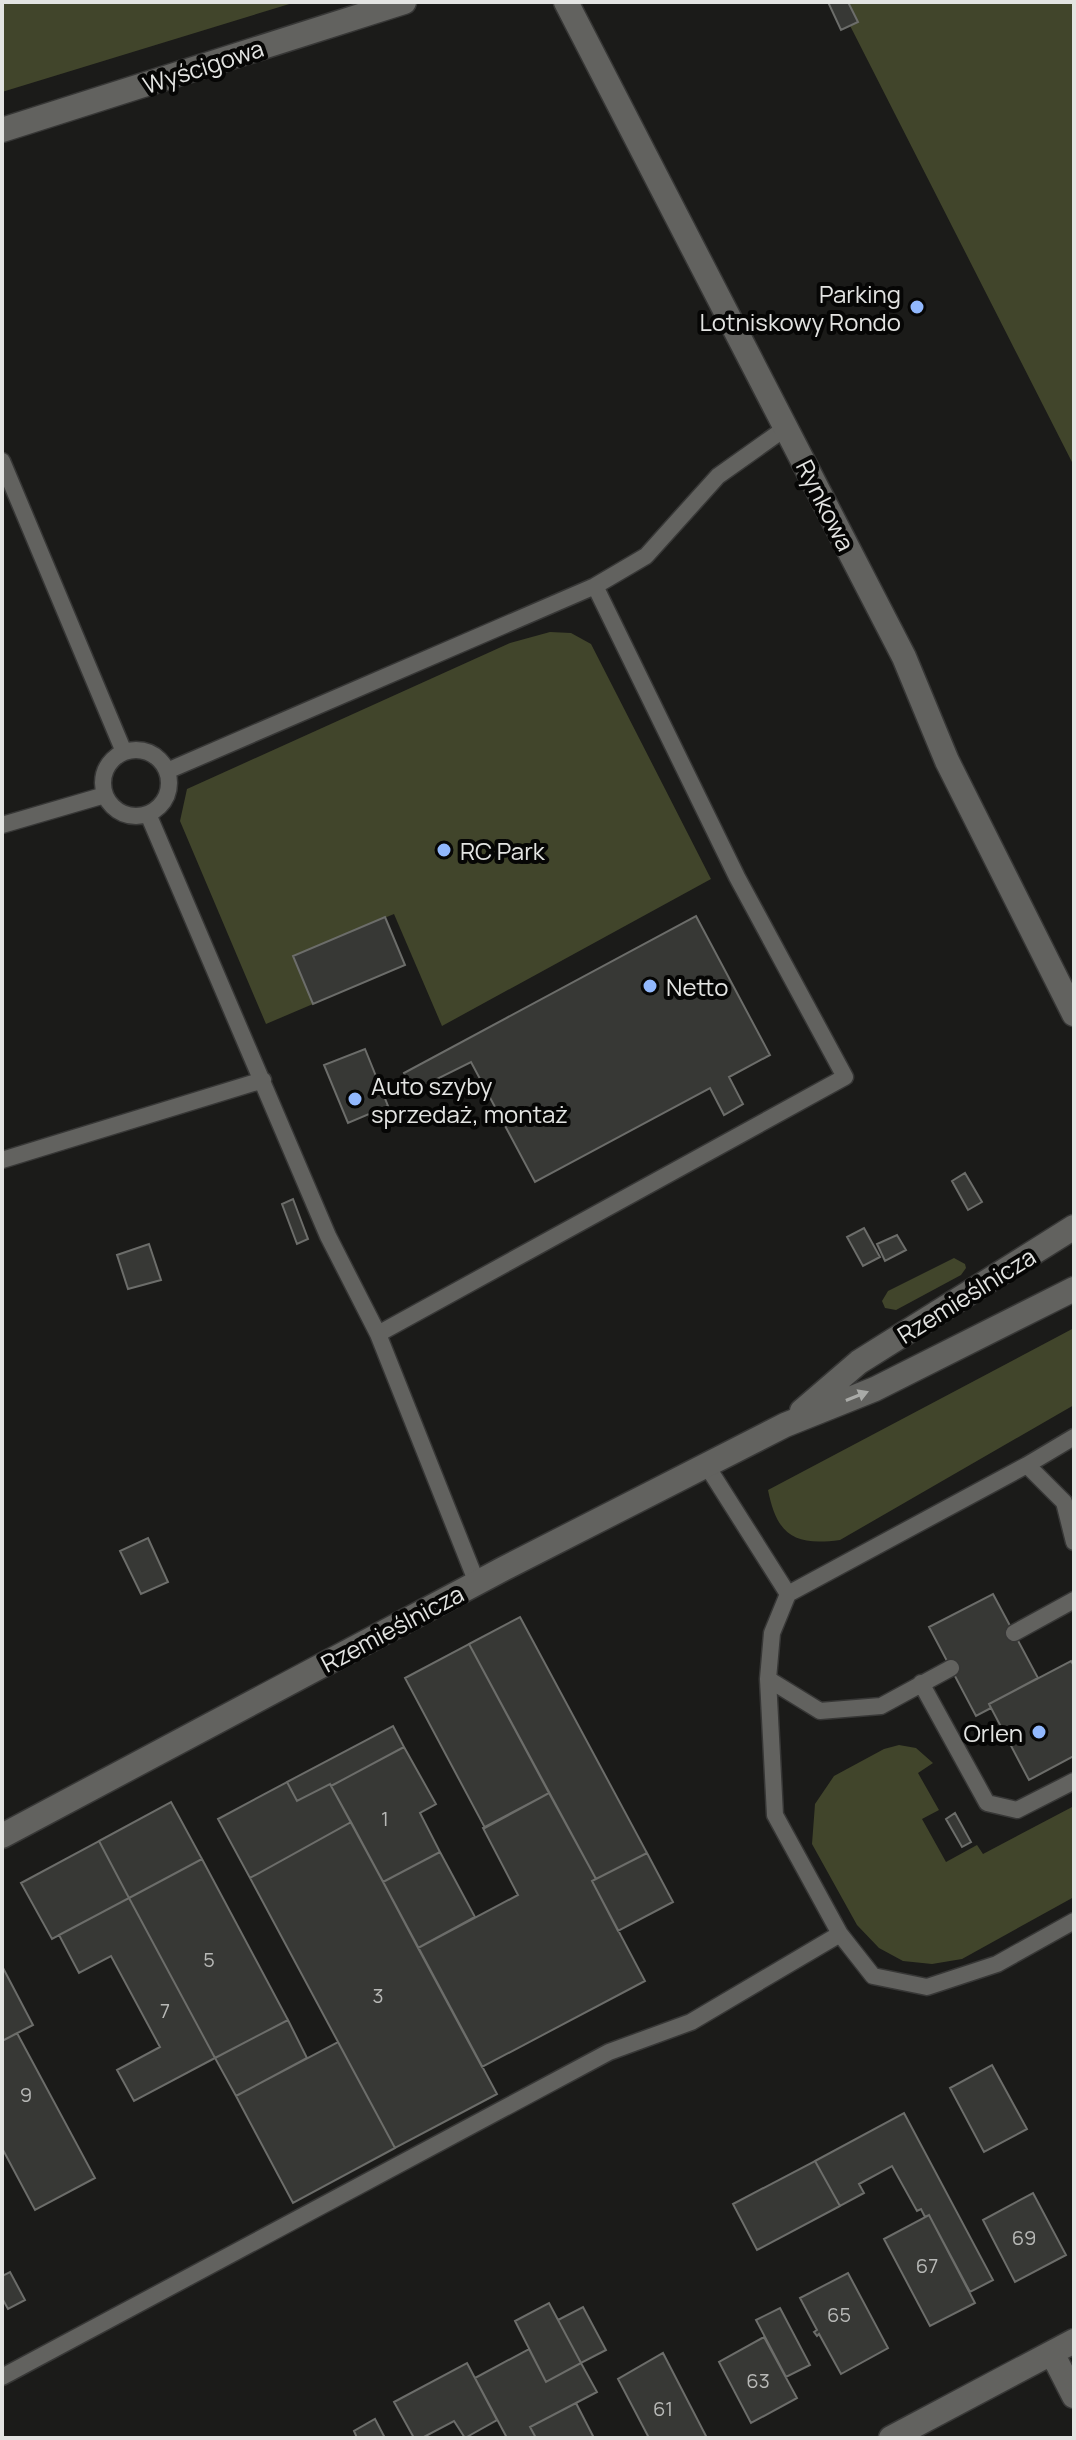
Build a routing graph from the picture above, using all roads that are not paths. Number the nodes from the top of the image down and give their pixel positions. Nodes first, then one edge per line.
1 (404, 2) edge
2 (566, 2) edge
3 (2, 130) edge
4 (787, 427) junction
5 (2, 461) edge
6 (595, 586) junction
7 (124, 752) junction
8 (167, 771) junction
9 (105, 795) junction
10 (148, 814) junction
11 (2, 825) edge
12 (1074, 1014) edge
13 (263, 1080) junction
14 (2, 1160) edge
15 (1074, 1227) edge
16 (1074, 1289) edge
17 (378, 1334) junction
18 (785, 1425) junction
19 (1074, 1437) edge
20 (1027, 1465) junction
21 (707, 1466) junction
22 (1074, 1542) edge
23 (477, 1583) junction
24 (788, 1594) junction
25 (1074, 1600) edge
26 (1014, 1633) dead end
27 (951, 1668) dead end
28 (768, 1679) junction
29 (921, 1683) junction
30 (1074, 1781) edge
31 (2, 1836) edge
32 (1074, 1921) edge
33 (840, 1934) junction
34 (1074, 2341) edge
35 (1052, 2353) junction
36 (2, 2377) edge
37 (1074, 2396) edge
38 (891, 2438) edge

1 - 3 street, Wyścigowa
2 - 4 street, Rynkowa
4 - 6 lane
4 - 12 street, Rynkowa
5 - 7 lane
6 - 8 lane
6 - 17 lane
7 - 8 lane
7 - 9 lane
8 - 10 lane
9 - 10 lane
9 - 11 lane
10 - 13 lane
13 - 14 lane
13 - 17 lane
15 - 18 street, Rzemieślnicza
18 -> 16 street, Rzemieślnicza
17 - 23 lane
18 - 21 street, Rzemieślnicza
19 - 20 lane
20 - 22 lane
20 - 24 lane
21 - 23 street, Rzemieślnicza
21 - 24 lane
23 - 31 street, Rzemieślnicza
24 - 28 lane
25 - 26 lane
27 - 29 lane
28 - 29 lane
28 - 33 lane
29 - 30 lane
32 - 33 lane
33 - 36 lane
34 - 35 street
35 - 37 street
35 - 38 street

